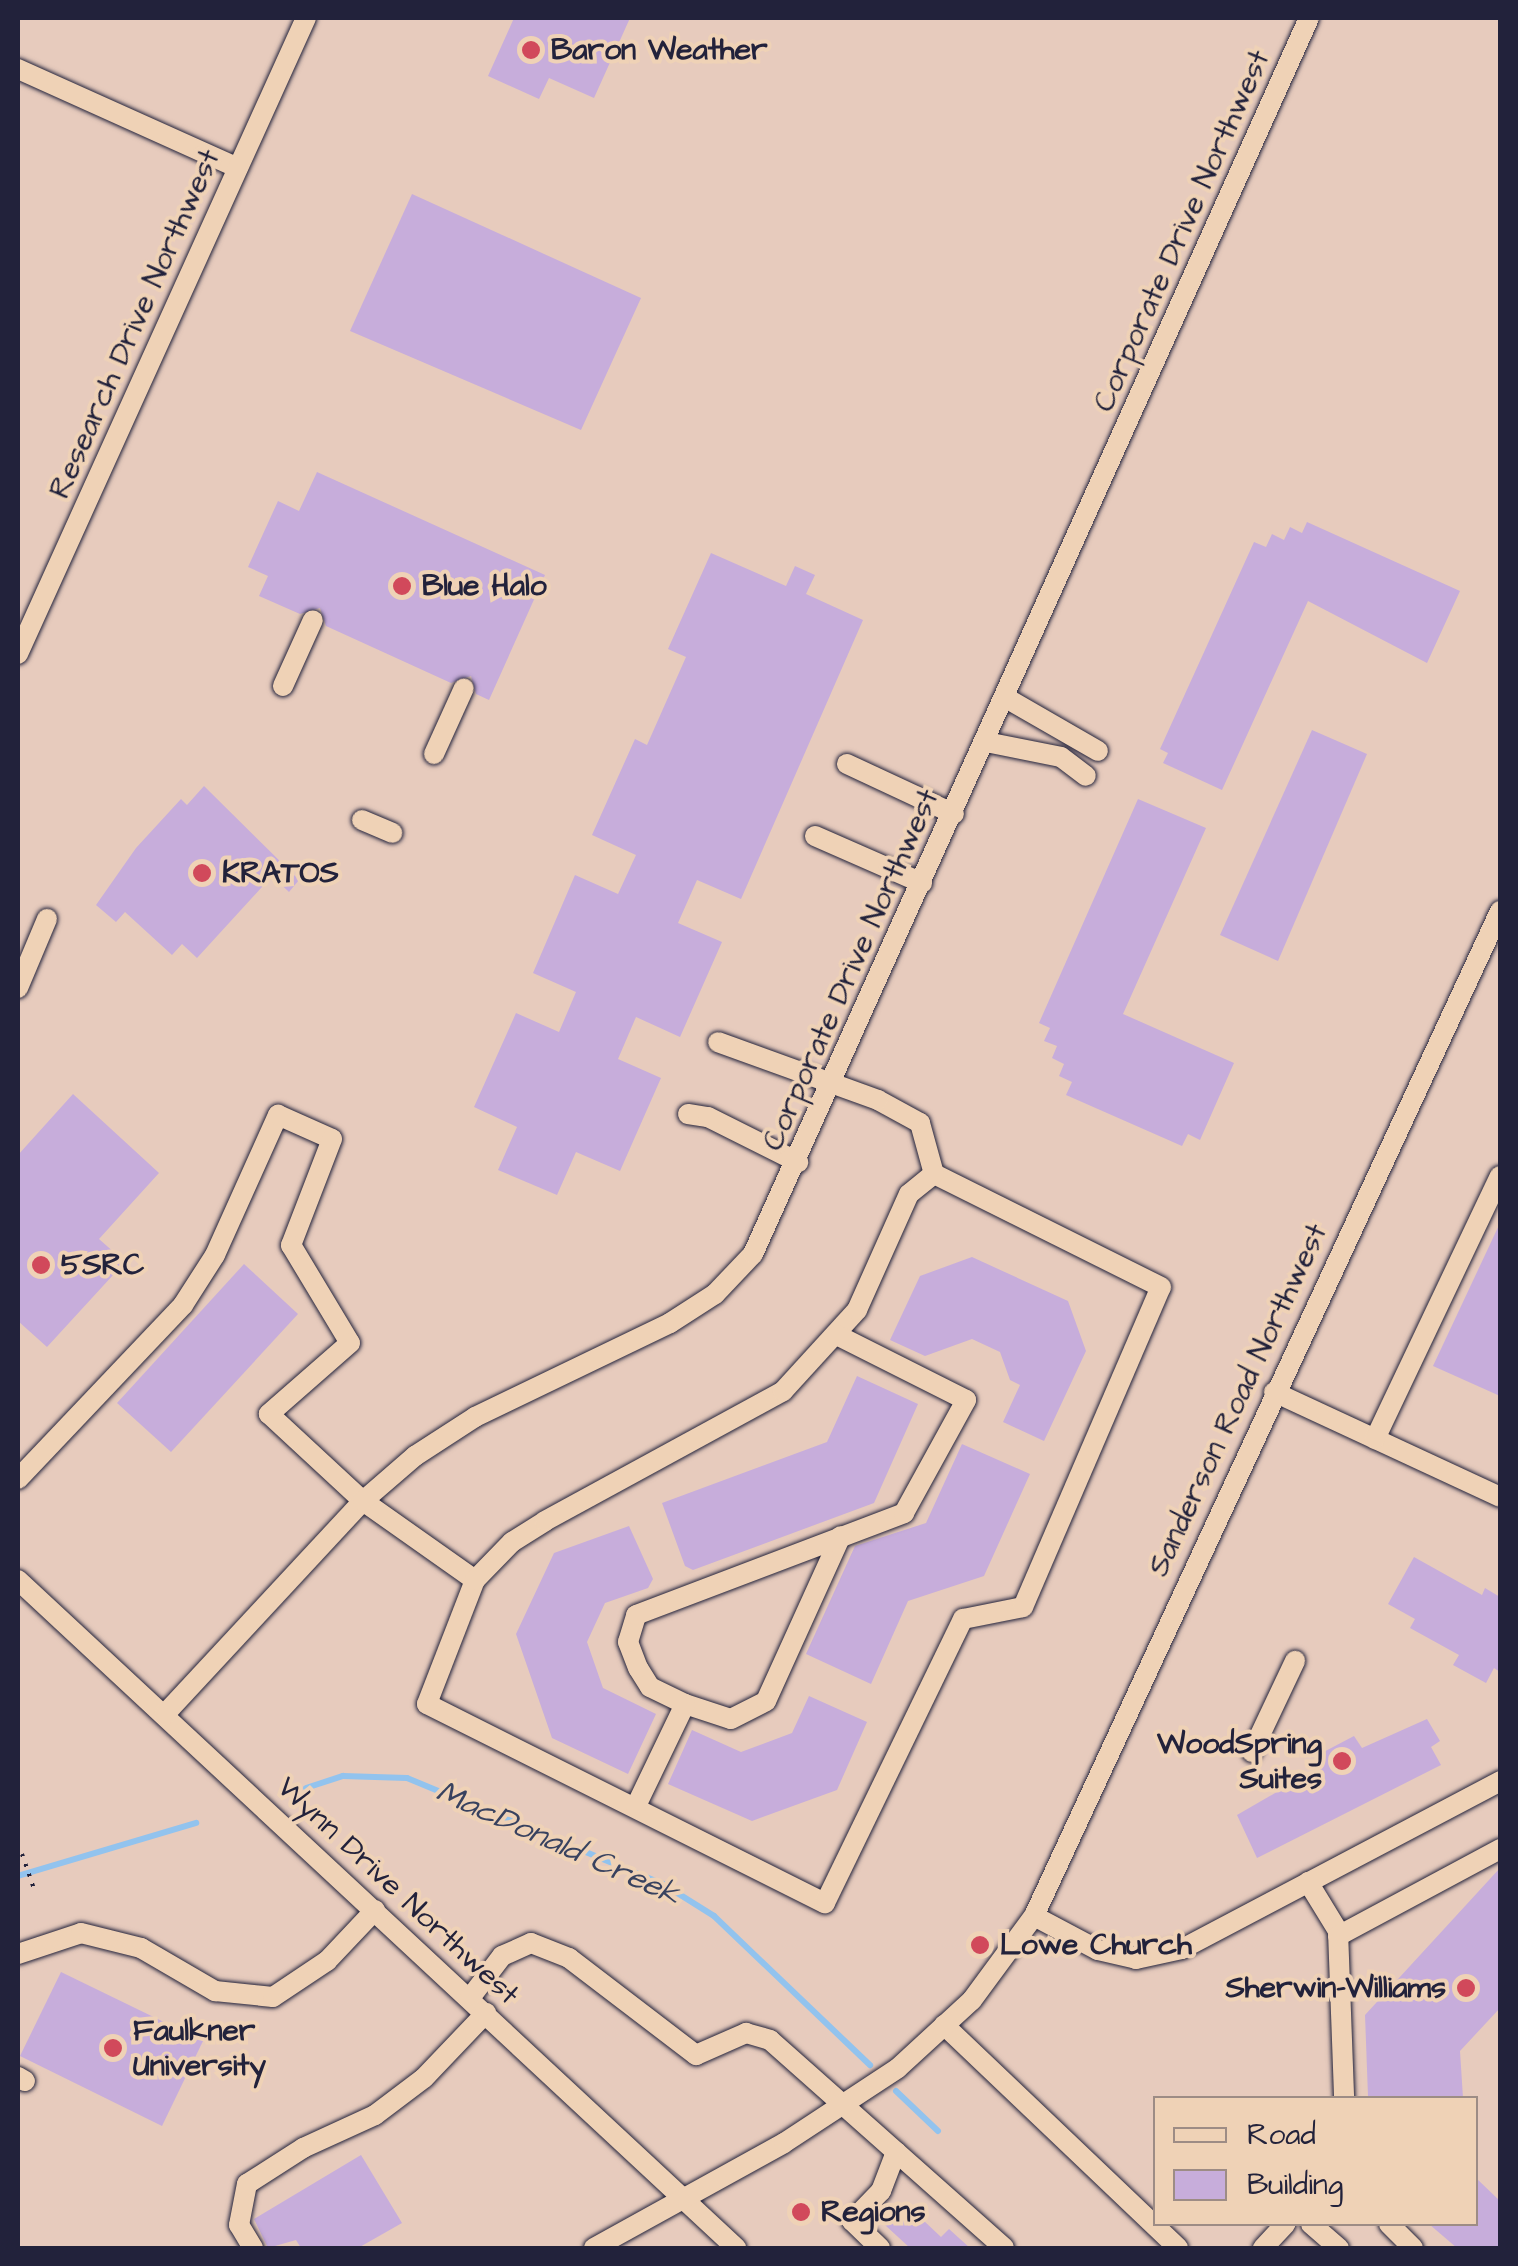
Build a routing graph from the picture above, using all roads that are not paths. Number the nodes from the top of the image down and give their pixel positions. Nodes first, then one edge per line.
1 (306, 18) edge
2 (1310, 18) edge
3 (18, 69) edge
4 (238, 168) junction
5 (25, 620) edge
6 (313, 620) dead end
7 (18, 654) edge
8 (284, 686) dead end
9 (464, 688) dead end
10 (1006, 698) junction
11 (986, 742) junction
12 (1098, 750) dead end
13 (434, 754) dead end
14 (846, 764) dead end
15 (1086, 776) dead end
16 (954, 814) junction
17 (362, 820) dead end
18 (392, 833) dead end
19 (814, 836) dead end
20 (922, 884) junction
21 (47, 919) dead end
22 (1498, 920) edge
23 (18, 988) edge
24 (718, 1042) dead end
25 (831, 1087) junction
26 (688, 1114) dead end
27 (798, 1162) junction
28 (934, 1174) junction
29 (1500, 1176) edge
30 (837, 1335) junction
31 (1274, 1392) junction
32 (1374, 1439) junction
33 (18, 1479) edge
34 (1500, 1496) edge
35 (363, 1500) junction
36 (841, 1536) junction
37 (18, 1580) edge
38 (475, 1580) junction
39 (1295, 1661) dead end
40 (685, 1704) junction
41 (164, 1715) junction
42 (1252, 1752) dead end
43 (1500, 1781) edge
44 (636, 1806) junction
45 (1500, 1849) edge
46 (1308, 1882) junction
47 (375, 1910) junction
48 (1034, 1916) junction
49 (1338, 1936) junction
50 (18, 1954) edge
51 (470, 1998) junction
52 (486, 2014) junction
53 (944, 2026) junction
54 (1344, 2096) edge
55 (839, 2107) junction
56 (896, 2152) junction
57 (682, 2197) junction
58 (1153, 2224) edge
59 (1155, 2226) edge
60 (1283, 2226) edge
61 (1312, 2226) edge
62 (1390, 2226) edge
63 (254, 2248) edge
64 (594, 2248) edge
65 (736, 2248) edge
66 (880, 2248) edge
67 (1004, 2248) edge
68 (1178, 2248) edge
69 (1262, 2248) edge
70 (1339, 2248) edge
71 (1413, 2248) edge

1 - 4 street, Research Drive Northwest
2 - 10 street, Corporate Drive Northwest
3 - 4 street
4 - 5 street, Research Drive Northwest
5 - 7 street, Research Drive Northwest
6 - 8 street
9 - 13 street
10 - 11 street, Corporate Drive Northwest
10 - 12 street
11 - 15 street
11 - 16 street, Corporate Drive Northwest
14 - 16 street
16 - 20 street, Corporate Drive Northwest
17 - 18 street
19 - 20 street
20 - 25 street, Corporate Drive Northwest
21 - 23 street
22 - 31 street, Sanderson Road Northwest
24 - 25 street
25 - 27 street, Corporate Drive Northwest
25 - 28 street
26 - 27 street
27 - 35 street, Corporate Drive Northwest
28 - 30 street
28 - 44 street
29 - 32 street
30 - 36 street
30 - 38 street
31 - 32 street
31 - 48 street, Sanderson Road Northwest
32 - 34 street
33 - 35 street
35 - 38 street
35 - 41 street, Corporate Drive Northwest
36 - 40 street
36 - 40 street
37 - 41 street, Wynn Drive Northwest
38 - 44 street
39 - 42 street
40 - 44 street
41 - 47 street, Wynn Drive Northwest
43 - 46 street
45 - 49 street
46 - 48 street
46 - 49 street
47 - 50 street
47 - 51 street, Wynn Drive Northwest
48 - 53 street, Sanderson Road Northwest
49 - 54 street
51 - 52 street, Wynn Drive Northwest
51 - 55 street
52 - 57 street, Wynn Drive Northwest
52 - 63 street
53 - 55 street, Sanderson Road Northwest
53 - 58 street
55 - 56 street
55 - 57 street, Sanderson Road Northwest
56 - 66 street
56 - 67 street
57 - 64 street, Sanderson Road Northwest
57 - 65 street, Wynn Drive Northwest
59 - 68 street
60 - 69 street
61 - 70 street
62 - 71 street

